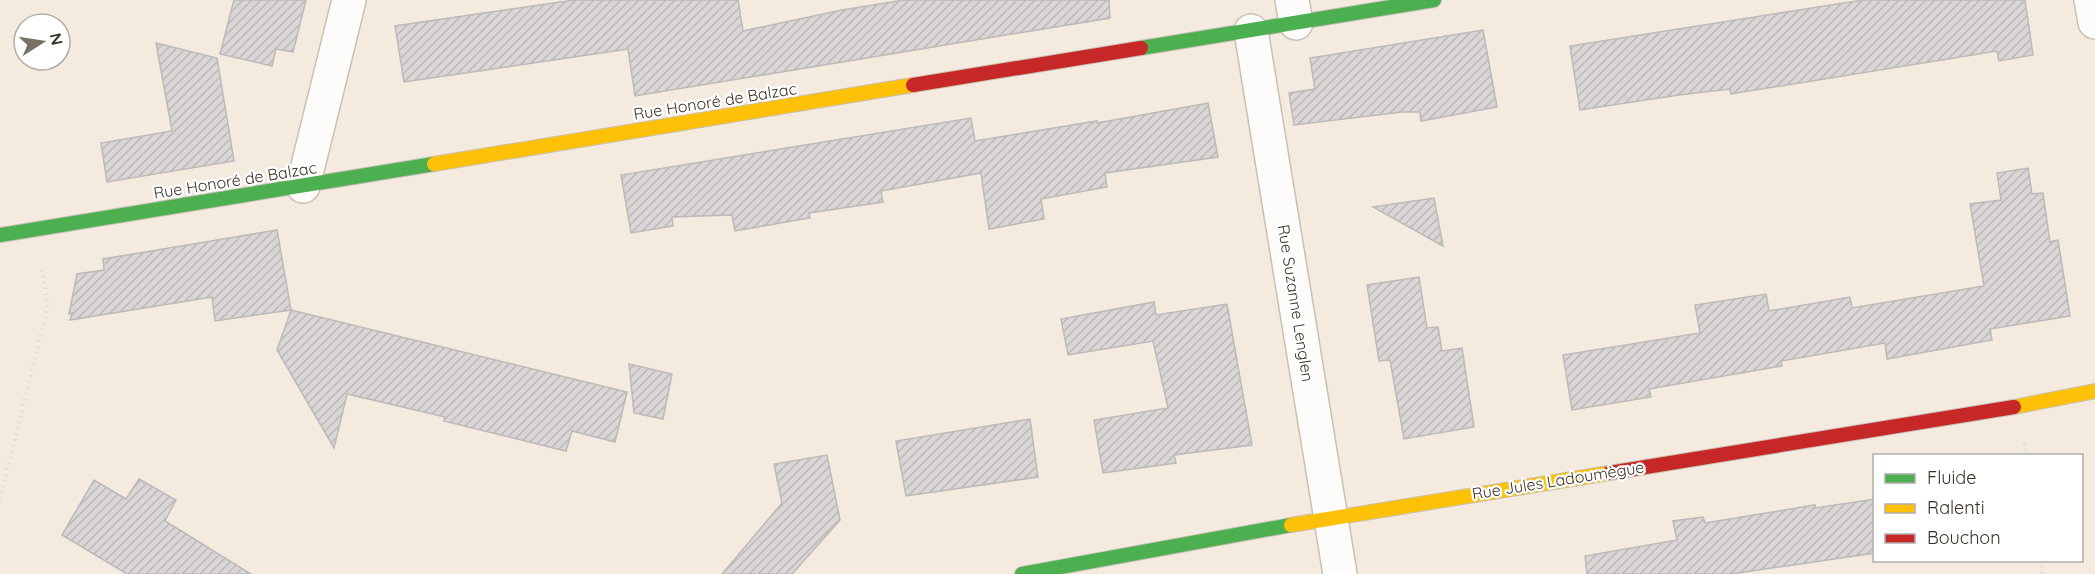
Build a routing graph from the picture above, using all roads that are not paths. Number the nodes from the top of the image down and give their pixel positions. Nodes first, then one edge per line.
1 (349, 0) edge
2 (1434, 0) edge
3 (2091, 0) edge
4 (1294, 11) edge
5 (2095, 22) edge
6 (1251, 32) junction
7 (303, 186) junction
8 (0, 235) edge
9 (2095, 391) edge
10 (1330, 518) junction
11 (1022, 574) edge
12 (1340, 574) edge

1 - 7 street
2 - 4 street, Rue Honoré de Balzac
3 - 5 street
4 - 6 street, Rue Honoré de Balzac
6 - 7 street, Rue Honoré de Balzac
6 - 10 street, Rue Suzanne Lenglen
7 - 8 street, Rue Honoré de Balzac
9 - 10 street, Rue Jules Ladoumègue
10 - 11 street, Rue Jules Ladoumègue
10 - 12 street, Rue Suzanne Lenglen

